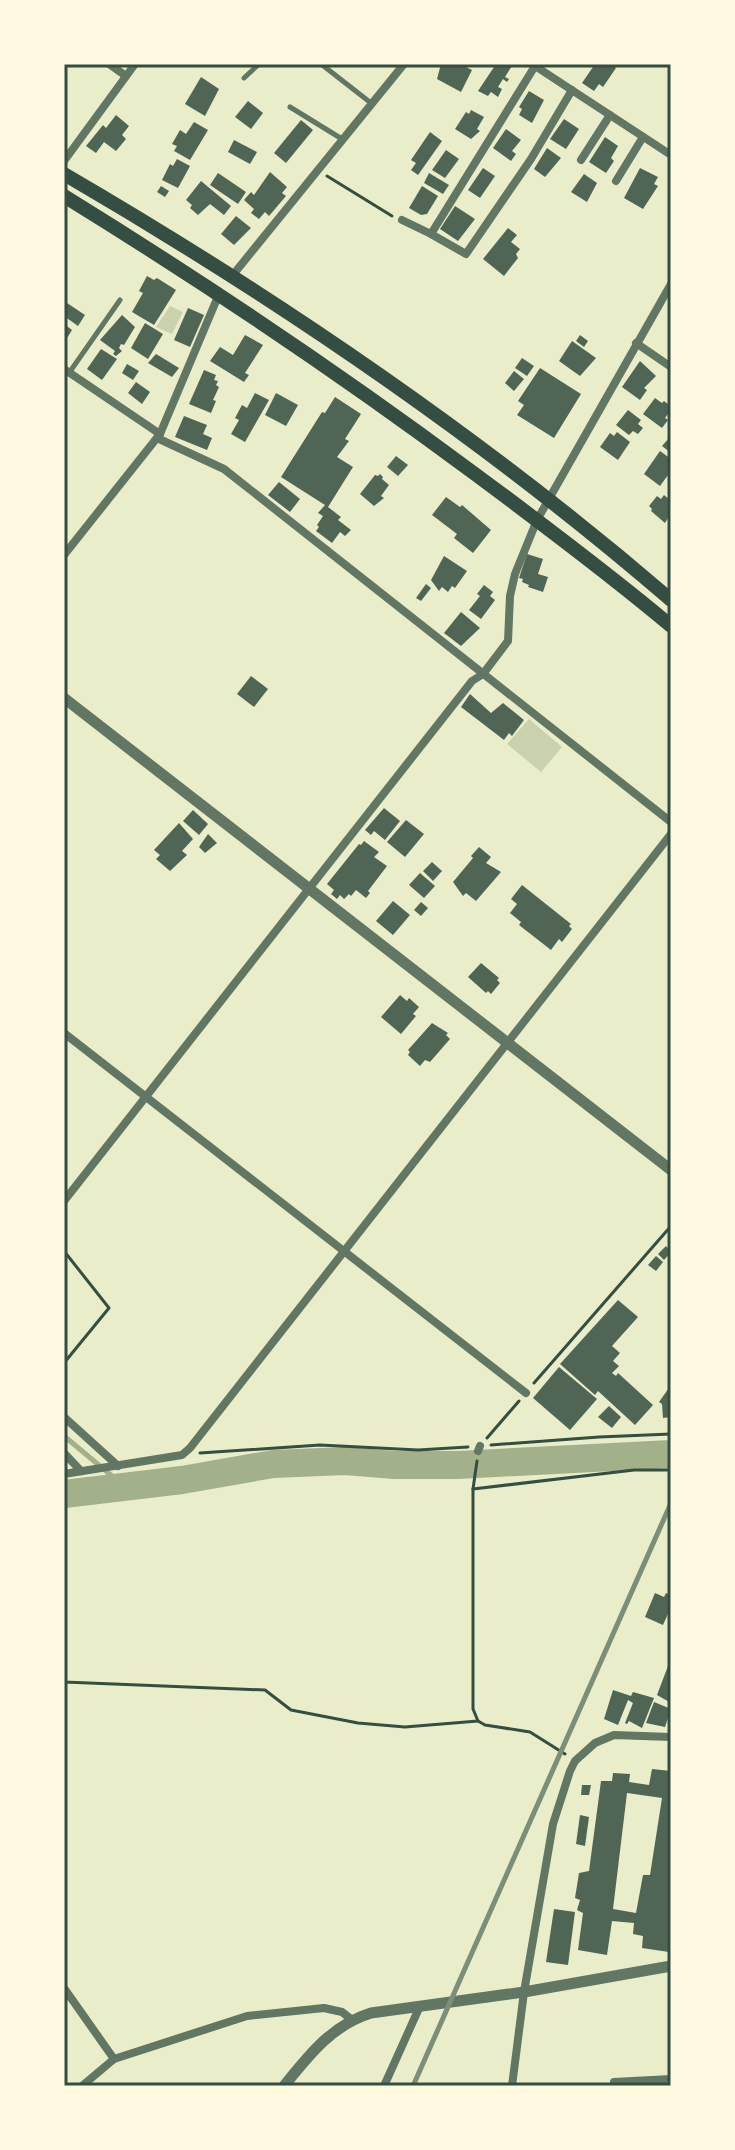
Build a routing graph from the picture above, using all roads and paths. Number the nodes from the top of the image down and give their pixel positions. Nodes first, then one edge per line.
1 (109, 64) edge
2 (135, 64) edge
3 (259, 64) edge
4 (321, 64) edge
5 (404, 64) edge
6 (533, 65) edge
7 (126, 76) junction
8 (244, 78) dead end
9 (572, 90) junction
10 (371, 103) junction
11 (290, 107) dead end
12 (610, 115) junction
13 (643, 137) junction
14 (342, 139) junction
15 (671, 155) edge
16 (581, 160) dead end
17 (64, 161) edge
18 (317, 170) junction
19 (64, 174) edge
20 (616, 181) dead end
21 (64, 196) edge
22 (402, 220) joint
23 (431, 234) junction
24 (232, 276) junction
25 (671, 284) edge
26 (219, 293) junction
27 (120, 300) dead end
28 (636, 343) junction
29 (671, 367) edge
30 (67, 371) edge
31 (158, 436) junction
32 (548, 498) junction
33 (537, 520) junction
34 (64, 555) edge
35 (671, 600) edge
36 (671, 626) edge
37 (483, 674) junction
38 (64, 698) edge
39 (671, 822) edge
40 (671, 834) edge
41 (309, 889) junction
42 (64, 1033) edge
43 (507, 1042) junction
44 (146, 1096) junction
45 (671, 1170) edge
46 (64, 1201) edge
47 (671, 1226) edge
48 (344, 1250) junction
49 (64, 1251) edge
50 (64, 1363) edge
51 (526, 1393) junction
52 (64, 1417) edge
53 (671, 1434) edge
54 (479, 1449) junction
55 (64, 1453) edge
56 (182, 1455) junction
57 (118, 1466) junction
58 (671, 1470) edge
59 (81, 1471) junction
60 (64, 1474) edge
61 (473, 1486) junction
62 (64, 1682) edge
63 (478, 1721) junction
64 (671, 1737) edge
65 (575, 1761) junction
66 (671, 1966) edge
67 (64, 1988) edge
68 (524, 1992) junction
69 (420, 2006) junction
70 (351, 2019) junction
71 (114, 2059) junction
72 (671, 2079) edge
73 (614, 2082) dead end
74 (82, 2086) edge
75 (284, 2086) edge
76 (384, 2086) edge
77 (512, 2086) edge

1 - 7 street
2 - 7 street
3 - 8 lane
4 - 10 lane
5 - 10 street
6 - 9 street
6 - 23 street
7 - 17 street
9 - 12 street
9 - 23 street
10 - 14 street
11 - 14 lane
12 - 13 street
12 - 16 street
13 - 15 street
13 - 20 street
14 - 18 street
18 - 22 path
18 - 24 street
19 - 24 main road
21 - 26 main road
22 - 23 street
24 - 32 main road
25 - 28 street
26 - 31 street
26 - 33 main road
27 - 30 lane
28 - 29 street
28 - 32 street
30 - 31 street
31 - 34 street
31 - 37 street
32 - 33 street
32 - 35 main road
33 - 36 main road
33 - 37 street
37 - 39 street
37 - 41 street
38 - 41 street
40 - 43 street
41 - 43 street
41 - 44 street
42 - 44 street
43 - 45 street
43 - 48 street
44 - 46 street
44 - 48 street
47 - 51 path
48 - 51 street
48 - 56 street
49 - 50 path
51 - 54 path
52 - 57 street
53 - 54 path
54 - 56 path
54 - 61 path
55 - 59 street
56 - 57 street
57 - 59 street
58 - 61 path
59 - 60 street
61 - 63 path
62 - 63 path
63 - 65 path
64 - 65 street
65 - 68 street
66 - 68 street
67 - 71 street
68 - 69 street
68 - 77 street
69 - 70 street
69 - 76 street
70 - 71 street
70 - 75 street
71 - 74 street
72 - 73 street

